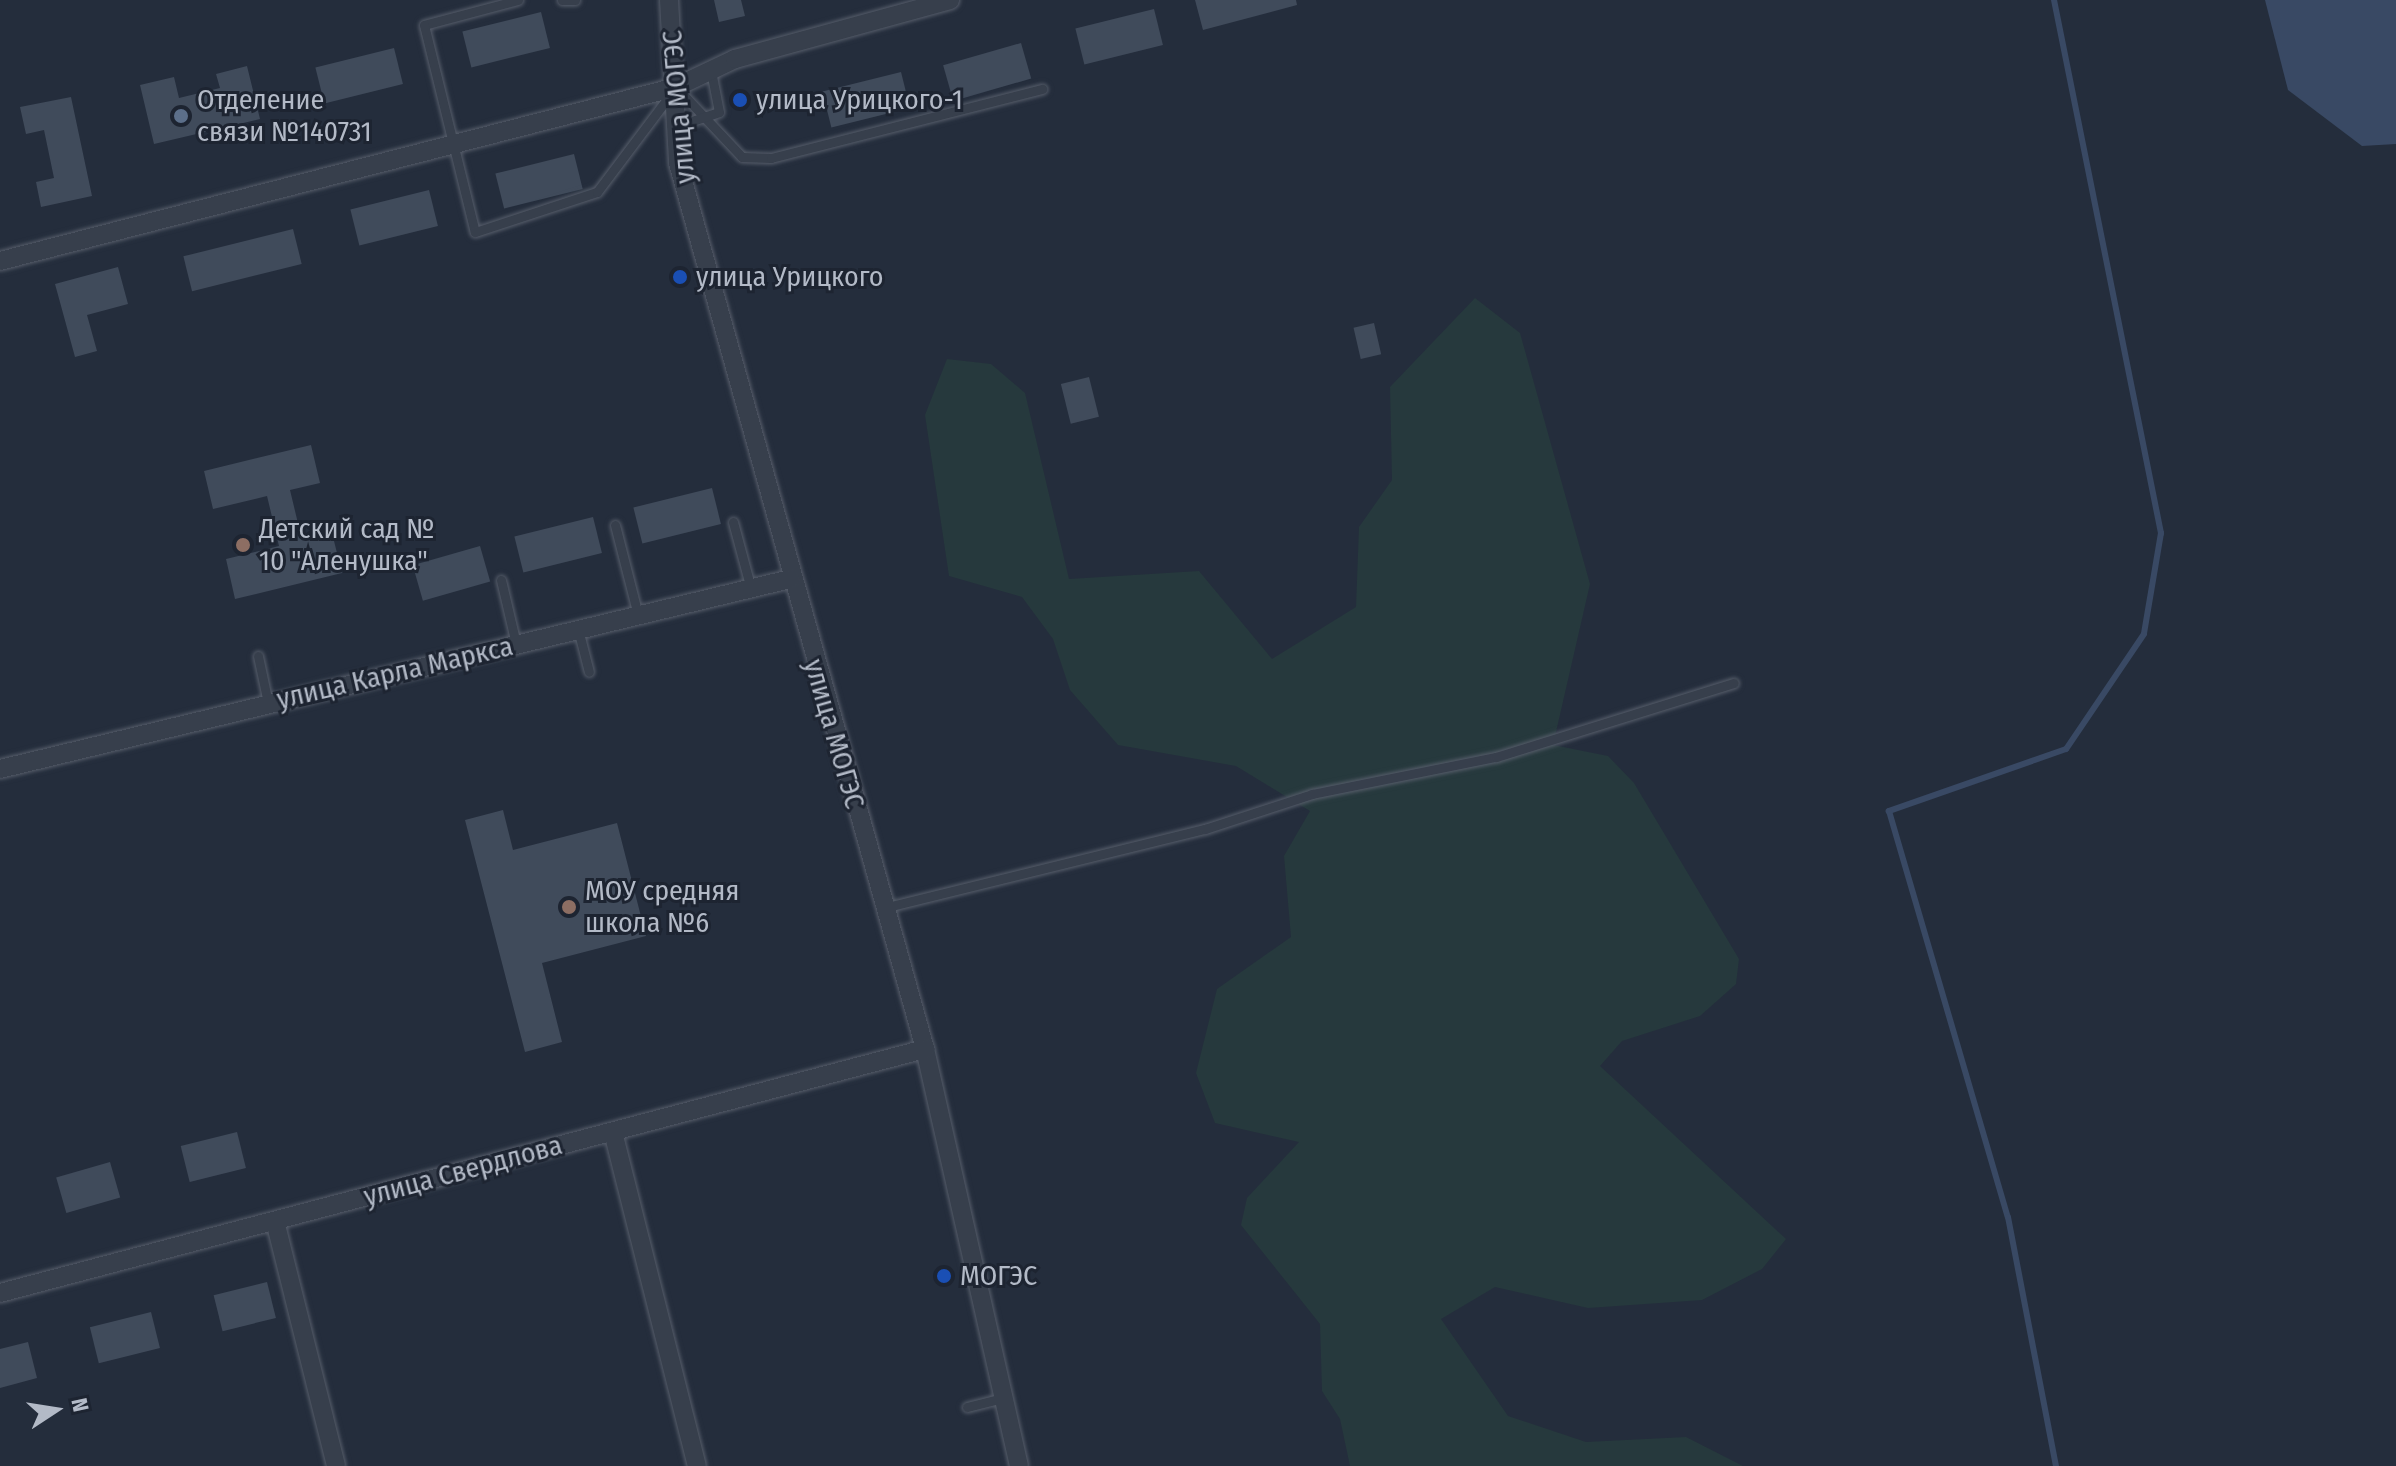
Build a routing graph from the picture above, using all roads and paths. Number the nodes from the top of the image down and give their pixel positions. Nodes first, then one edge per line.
1 (518, 0) edge
2 (562, 0) edge
3 (575, 0) edge
4 (669, 0) edge
5 (950, 0) edge
6 (711, 71) junction
7 (676, 87) junction
8 (1042, 89) dead end
9 (703, 118) junction
10 (677, 126) junction
11 (452, 146) junction
12 (0, 261) edge
13 (733, 522) dead end
14 (615, 525) dead end
15 (790, 579) junction
16 (501, 580) dead end
17 (751, 589) junction
18 (638, 615) junction
19 (578, 629) junction
20 (516, 644) junction
21 (258, 656) dead end
22 (589, 672) dead end
23 (1734, 683) dead end
24 (268, 703) junction
25 (0, 769) edge
26 (883, 908) junction
27 (925, 1049) junction
28 (613, 1132) junction
29 (275, 1221) junction
30 (0, 1293) edge
31 (1004, 1398) junction
32 (967, 1407) dead end
33 (336, 1466) edge
34 (697, 1466) edge
35 (1019, 1466) edge

1 - 11 lane
2 - 3 lane
4 - 7 street, улица МОГЭС
5 - 6 street
6 - 7 street
6 - 9 lane
7 - 9 lane
7 - 10 street, улица МОГЭС
7 - 11 street
7 - 11 lane
8 - 9 lane
9 - 10 lane
10 - 15 street, улица МОГЭС
11 - 12 street
13 - 17 lane
14 - 18 lane
15 - 17 street, улица Карла Маркса
15 - 26 street, улица МОГЭС
16 - 20 lane
17 - 18 street, улица Карла Маркса
18 - 19 street, улица Карла Маркса
19 - 20 street, улица Карла Маркса
19 - 22 lane
20 - 24 street, улица Карла Маркса
21 - 24 lane
23 - 26 lane
24 - 25 street, улица Карла Маркса
26 - 27 street, улица МОГЭС
27 - 28 street, улица Свердлова
27 - 31 street, улица МОГЭС
28 - 29 street, улица Свердлова
28 - 34 street
29 - 30 street, улица Свердлова
29 - 33 street
31 - 32 lane
31 - 35 street, улица МОГЭС

